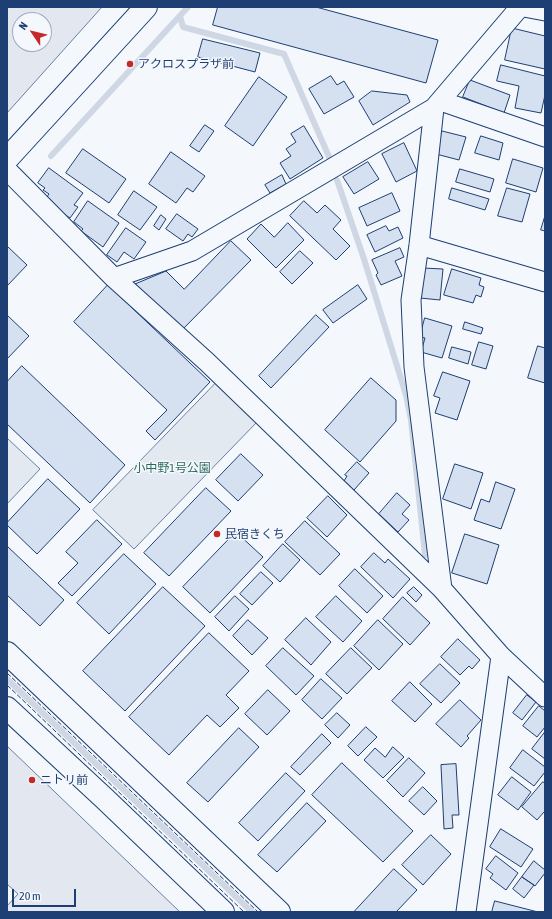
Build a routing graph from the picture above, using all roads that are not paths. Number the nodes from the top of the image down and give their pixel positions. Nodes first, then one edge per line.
1 (146, 7) edge
2 (520, 7) edge
3 (524, 7) edge
4 (545, 11) edge
5 (438, 105) junction
6 (545, 138) edge
7 (7, 159) edge
8 (7, 170) edge
9 (419, 245) junction
10 (114, 278) junction
11 (545, 282) edge
12 (442, 589) junction
13 (7, 653) edge
14 (501, 656) junction
15 (545, 697) edge
16 (7, 708) edge
17 (223, 912) edge
18 (279, 912) edge
19 (466, 912) edge

1 - 7 street
2 - 5 street
3 - 4 street
5 - 6 street
5 - 9 street
5 - 10 street
8 - 10 street
9 - 11 street
9 - 12 street
10 - 12 street
12 - 14 street
13 - 18 street
14 - 15 street
14 - 19 street
16 - 17 street

